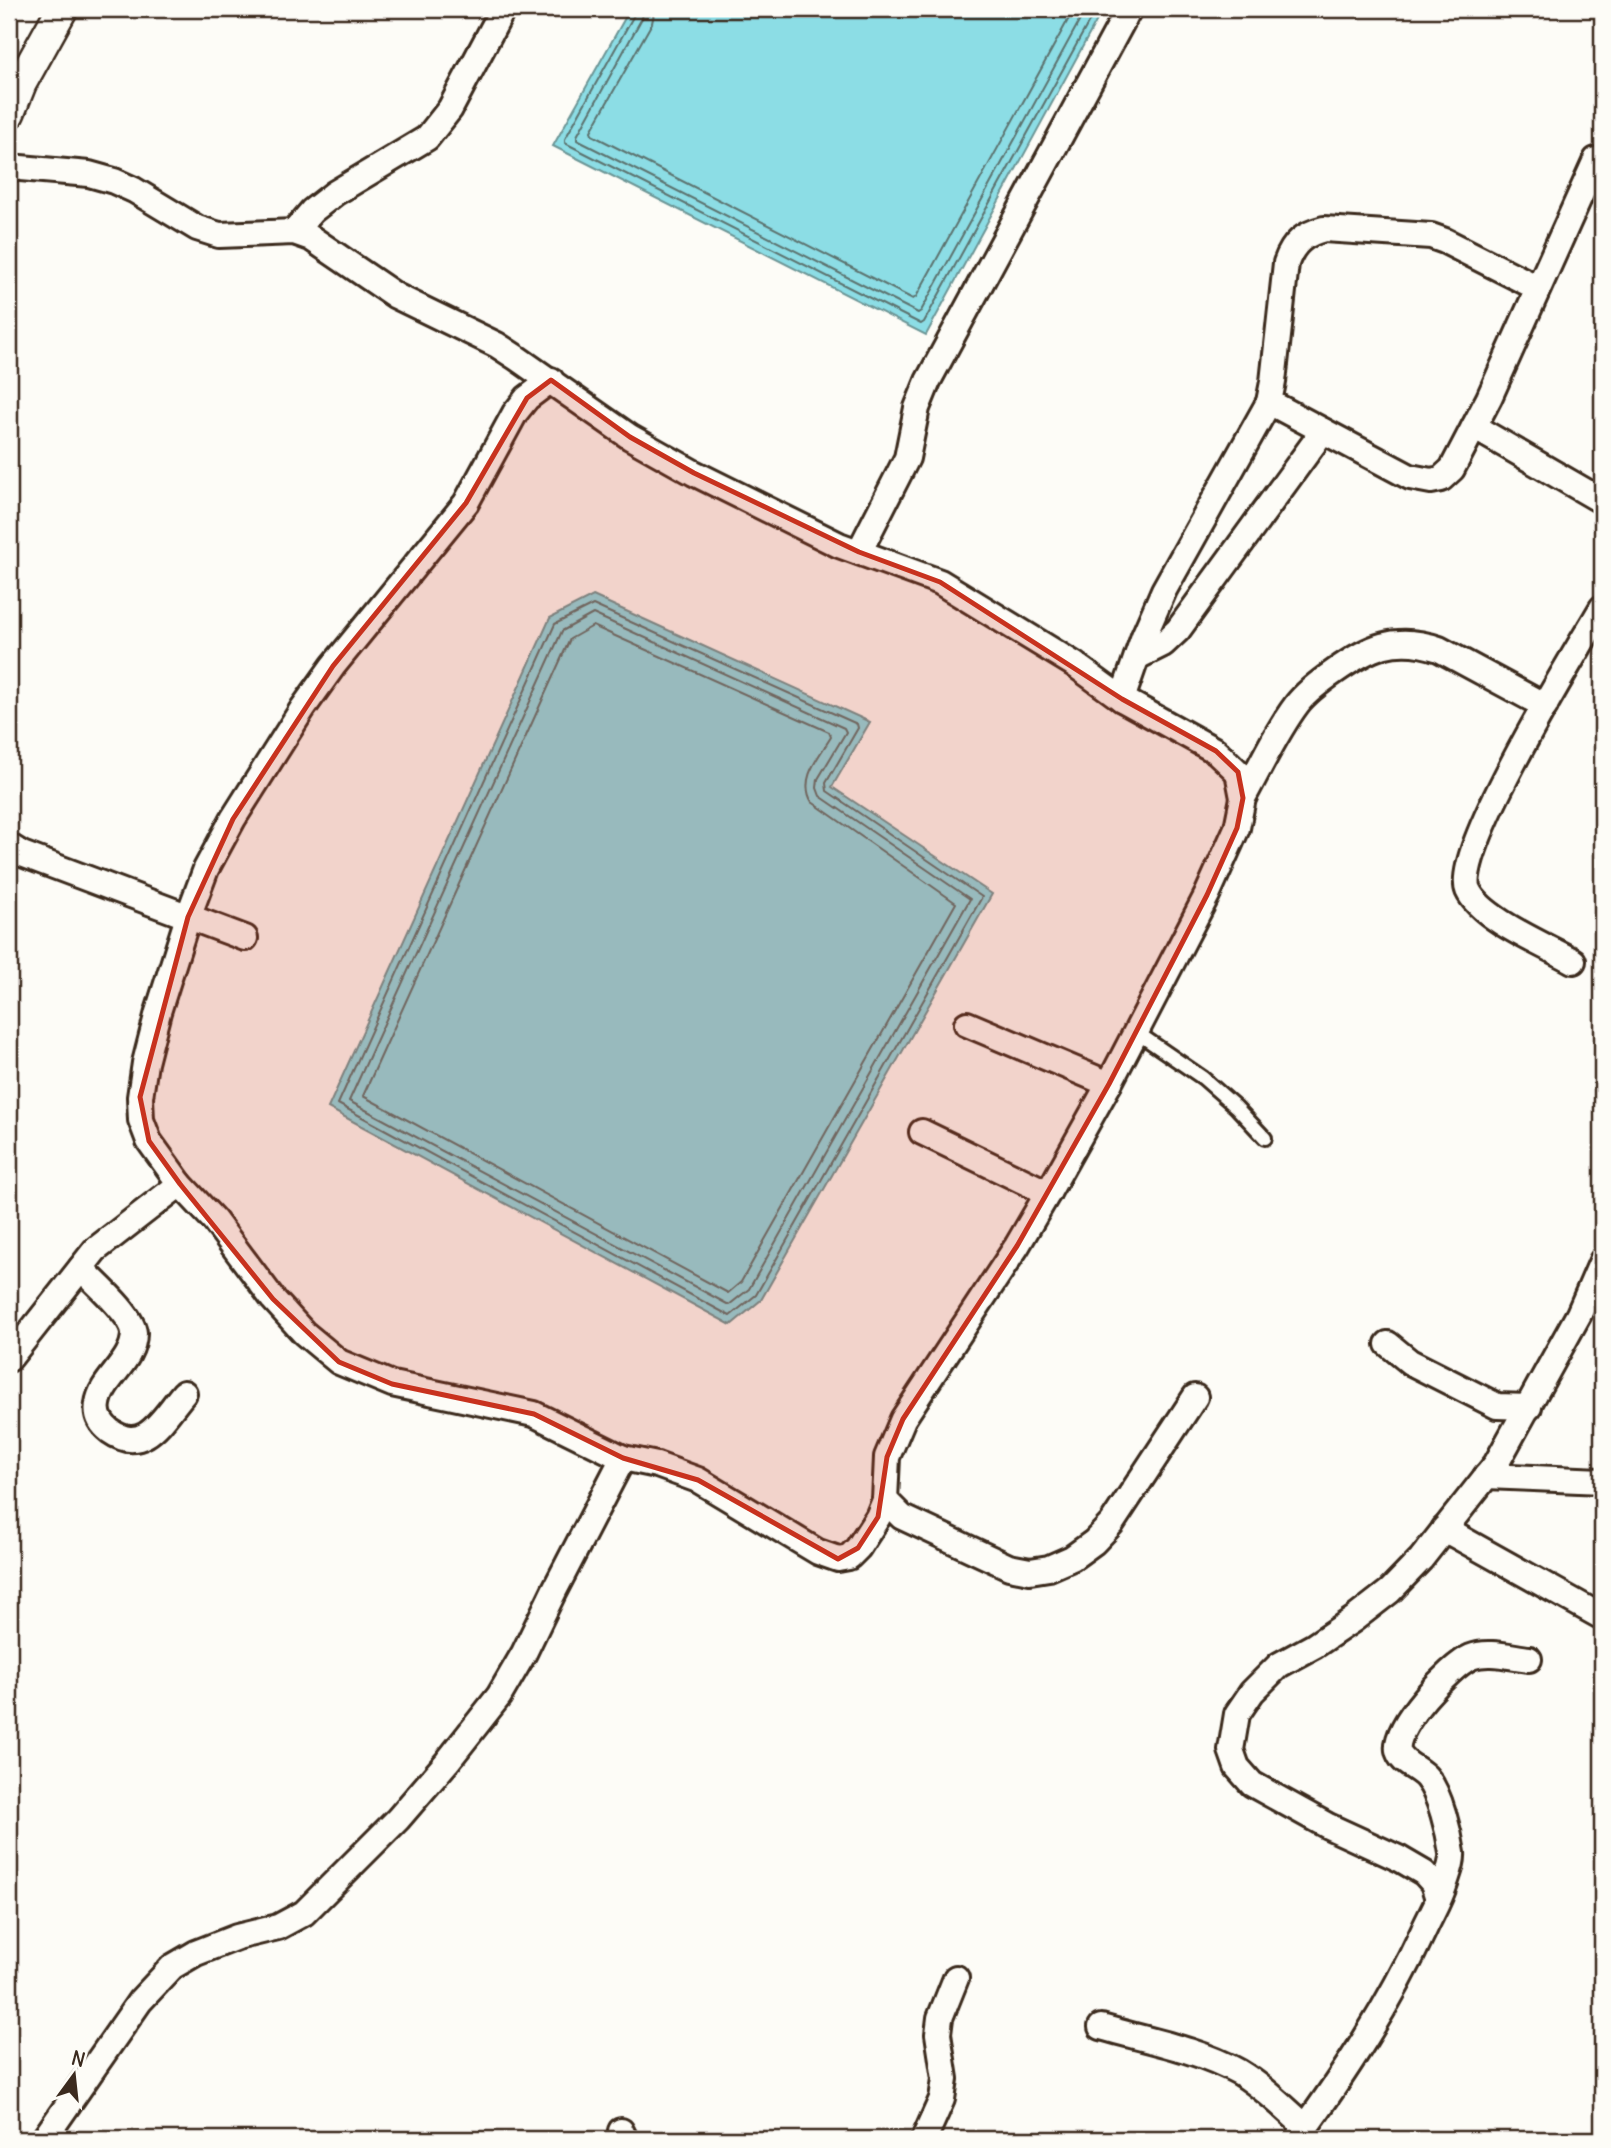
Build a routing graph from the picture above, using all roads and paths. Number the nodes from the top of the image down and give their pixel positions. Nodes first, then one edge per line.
1 (62, 9) edge
2 (503, 9) edge
3 (1129, 9) edge
4 (9, 113) edge
5 (1596, 160) dead end
6 (9, 167) edge
7 (294, 232) junction
8 (1538, 288) junction
9 (551, 380) junction
10 (1269, 402) junction
11 (1474, 427) junction
12 (1323, 431) junction
13 (1602, 501) edge
14 (859, 552) junction
15 (1602, 608) edge
16 (1595, 636) edge
17 (1137, 657) junction
18 (1122, 699) junction
19 (1545, 706) junction
20 (1243, 798) junction
21 (9, 846) edge
22 (188, 917) junction
23 (245, 938) dead end
24 (1573, 961) dead end
25 (967, 1024) dead end
26 (1136, 1032) junction
27 (1109, 1084) junction
28 (922, 1132) dead end
29 (1265, 1138) dead end
30 (180, 1184) junction
31 (1048, 1193) junction
32 (1602, 1261) edge
33 (81, 1268) junction
34 (1388, 1343) dead end
35 (9, 1359) edge
36 (184, 1394) dead end
37 (1195, 1397) dead end
38 (1529, 1407) junction
39 (623, 1458) junction
40 (1486, 1476) junction
41 (1602, 1481) edge
42 (885, 1500) junction
43 (1444, 1529) junction
44 (1602, 1617) edge
45 (1529, 1659) dead end
46 (1438, 1899) junction
47 (956, 1978) dead end
48 (1101, 2027) dead end
49 (1301, 2133) edge
50 (44, 2139) edge
51 (924, 2139) edge

1 - 4 street
2 - 7 street
3 - 14 street
5 - 8 street
6 - 7 street
7 - 9 street
8 - 10 street
8 - 11 street
9 - 14 street
9 - 22 street
10 - 12 street
10 - 17 street
11 - 12 street
11 - 13 street
12 - 17 street
14 - 18 street
15 - 16 street
16 - 19 street
17 - 18 street
18 - 20 street
19 - 20 street
19 - 24 street
20 - 26 street
21 - 22 street
22 - 23 street
22 - 30 street
25 - 27 street
26 - 27 street
26 - 29 lane
27 - 31 street
28 - 31 street
30 - 33 street
30 - 39 street
31 - 42 street
32 - 38 street
33 - 35 street
33 - 36 street
34 - 38 street
37 - 42 street
38 - 40 street
39 - 42 street
39 - 50 street
40 - 41 street
40 - 43 street
43 - 44 street
43 - 46 street
45 - 46 street
46 - 49 street
47 - 51 street
48 - 49 street

